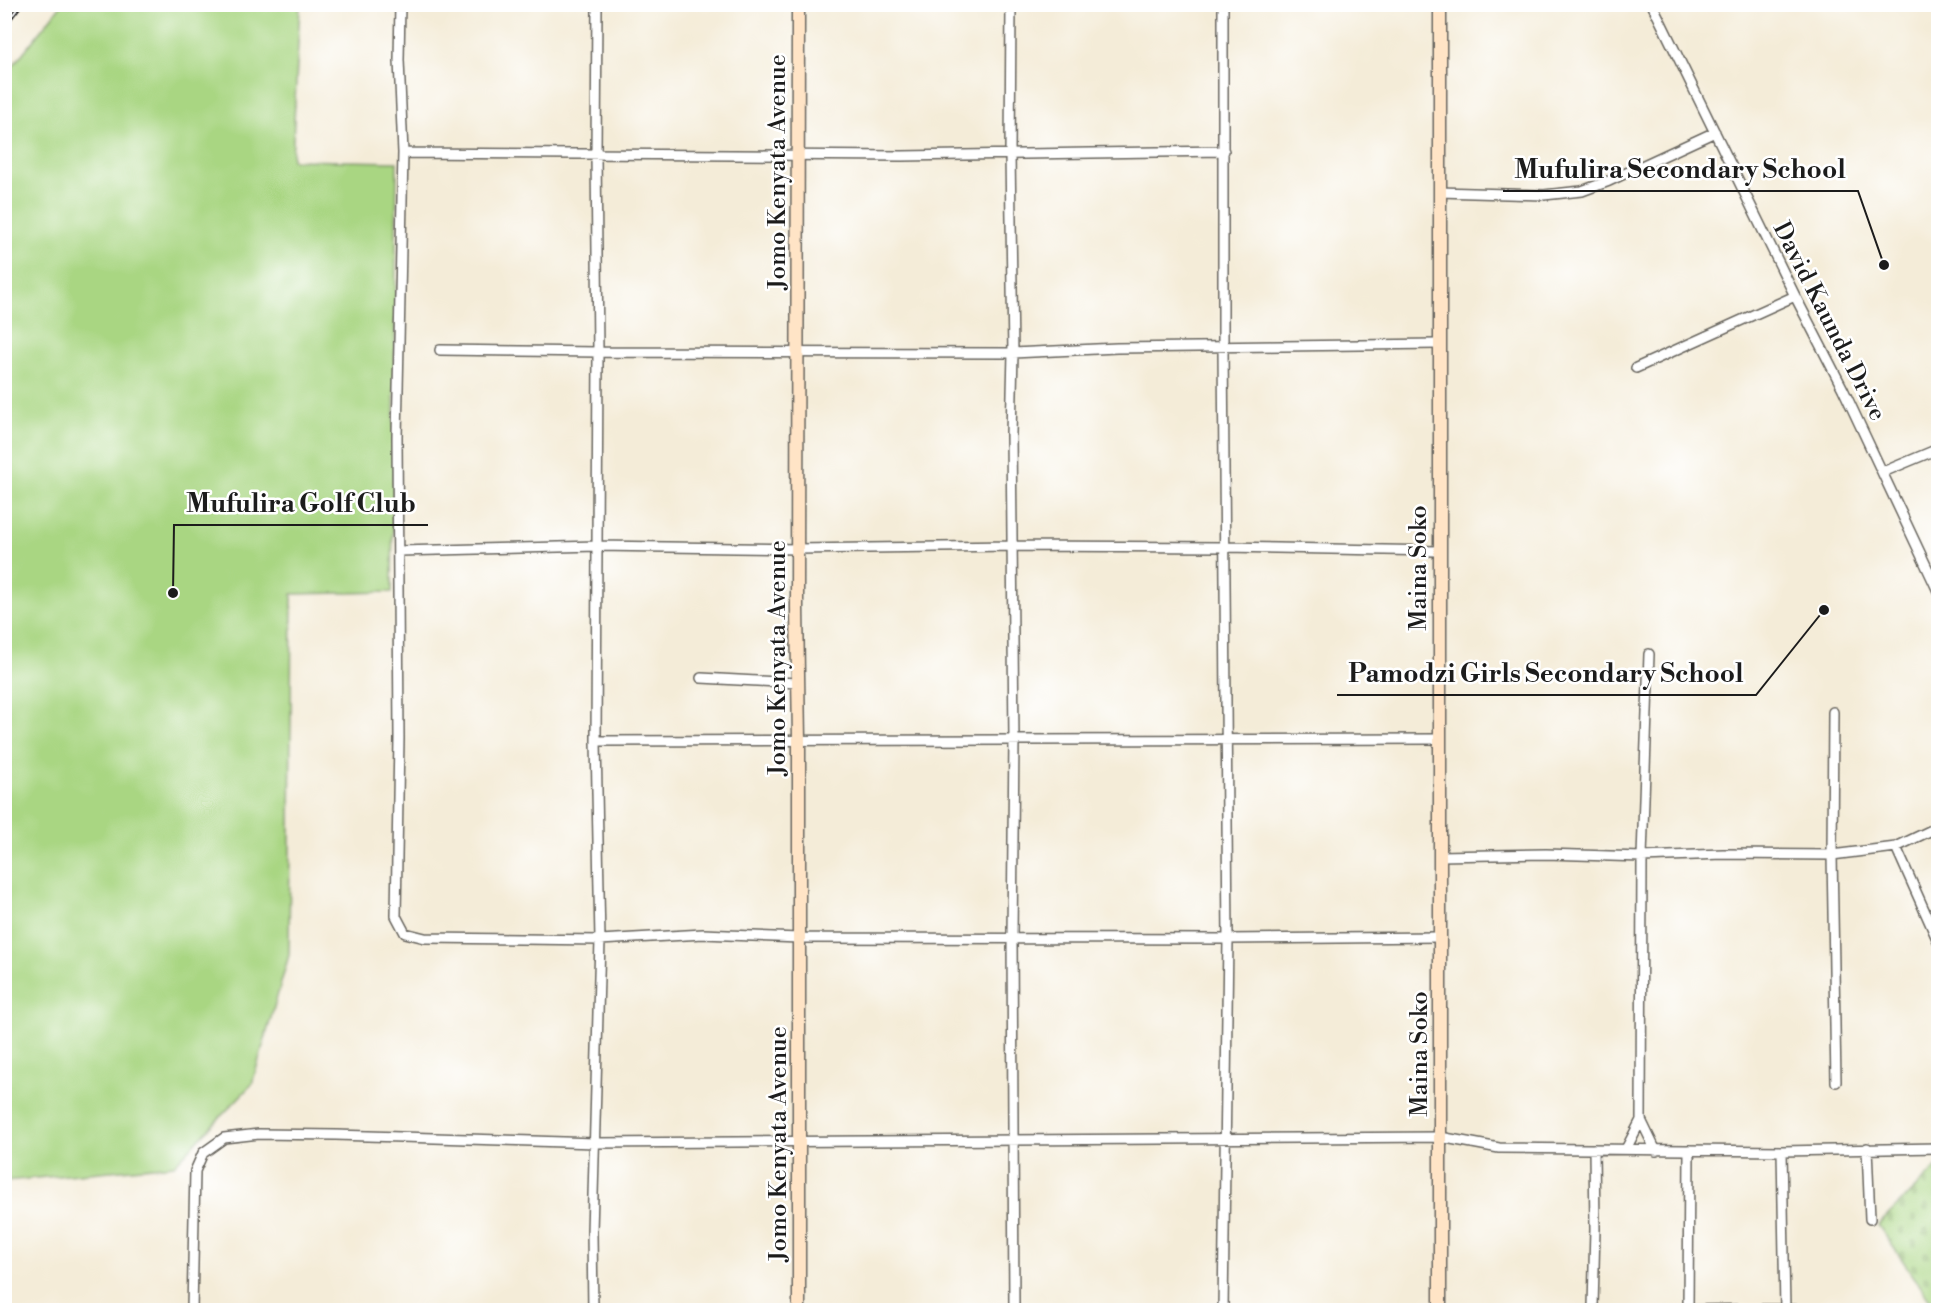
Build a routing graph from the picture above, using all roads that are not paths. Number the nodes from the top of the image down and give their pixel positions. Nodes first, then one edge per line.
1 (400, 4) edge
2 (597, 4) edge
3 (798, 4) edge
4 (1011, 4) edge
5 (1223, 4) edge
6 (1440, 4) edge
7 (1652, 4) edge
8 (1715, 132) junction
9 (1224, 151) junction
10 (403, 153) junction
11 (596, 154) junction
12 (1010, 155) junction
13 (799, 156) junction
14 (1439, 192) junction
15 (1795, 296) junction
16 (1438, 344) junction
17 (1223, 348) junction
18 (440, 350) dead end
19 (798, 351) junction
20 (598, 352) junction
21 (1013, 353) junction
22 (1636, 368) dead end
23 (1938, 449) edge
24 (1883, 472) junction
25 (597, 546) junction
26 (1012, 546) junction
27 (1226, 547) junction
28 (797, 549) junction
29 (1438, 550) junction
30 (399, 551) junction
31 (1938, 591) edge
32 (1649, 654) dead end
33 (701, 678) dead end
34 (797, 683) junction
35 (1833, 712) dead end
36 (1227, 739) junction
37 (1441, 739) junction
38 (799, 740) junction
39 (1014, 740) junction
40 (596, 741) junction
41 (1938, 827) edge
42 (1896, 847) junction
43 (1832, 855) junction
44 (1439, 856) junction
45 (1642, 857) junction
46 (1439, 937) junction
47 (799, 938) junction
48 (1012, 938) junction
49 (1228, 939) junction
50 (600, 940) junction
51 (1938, 941) edge
52 (1836, 1082) dead end
53 (1641, 1120) junction
54 (1440, 1137) junction
55 (1225, 1139) junction
56 (1013, 1140) junction
57 (800, 1142) junction
58 (594, 1143) junction
59 (1867, 1148) junction
60 (1938, 1148) edge
61 (1594, 1149) junction
62 (1626, 1149) junction
63 (1656, 1150) junction
64 (1689, 1150) junction
65 (1782, 1152) junction
66 (1870, 1219) dead end
67 (1785, 1309) junction
68 (1688, 1310) edge
69 (192, 1311) edge
70 (593, 1311) edge
71 (799, 1311) edge
72 (1014, 1311) edge
73 (1224, 1311) edge
74 (1440, 1311) edge
75 (1596, 1311) edge
76 (1800, 1311) edge

1 - 10 street
2 - 11 street
3 - 13 street, Jomo Kenyata Avenue
4 - 12 street
5 - 9 street
6 - 14 street, Maina Soko
7 - 8 street, David Kaunda Drive
8 - 14 street
8 - 15 street, David Kaunda Drive
9 - 12 street
9 - 17 street
10 - 11 street
10 - 30 street
11 - 13 street
11 - 20 street
12 - 13 street
12 - 21 street
13 - 19 street, Jomo Kenyata Avenue
14 - 16 street, Maina Soko
15 - 22 street
15 - 24 street, David Kaunda Drive
16 - 17 street
16 - 29 street, Maina Soko
17 - 21 street
17 - 27 street
18 - 20 street
19 - 20 street
19 - 21 street
19 - 28 street, Jomo Kenyata Avenue
20 - 25 street
21 - 26 street
23 - 24 street
24 - 31 street, David Kaunda Drive
25 - 28 street
25 - 30 street
25 - 40 street
26 - 27 street
26 - 28 street
26 - 39 street
27 - 29 street
27 - 36 street
28 - 34 street, Jomo Kenyata Avenue
29 - 37 street, Maina Soko
30 - 50 street
32 - 45 street
33 - 34 street
34 - 38 street, Jomo Kenyata Avenue
35 - 43 street
36 - 37 street
36 - 39 street
36 - 49 street
37 - 44 street, Maina Soko
38 - 39 street
38 - 40 street
38 - 47 street, Jomo Kenyata Avenue
39 - 48 street
40 - 50 street
41 - 42 street
42 - 43 street
42 - 51 street
43 - 45 street
43 - 52 street
44 - 45 street
44 - 46 street, Maina Soko
45 - 53 street
46 - 49 street
46 - 54 street, Maina Soko
47 - 48 street
47 - 50 street
47 - 57 street, Jomo Kenyata Avenue
48 - 49 street
48 - 56 street
49 - 55 street
50 - 58 street
53 - 62 street
53 - 63 street
54 - 55 street
54 - 61 street
54 - 74 street, Maina Soko
55 - 56 street
55 - 73 street
56 - 57 street
56 - 72 street
57 - 58 street
57 - 71 street, Jomo Kenyata Avenue
58 - 69 street
58 - 70 street
59 - 60 street
59 - 65 street
59 - 66 street
61 - 62 street
61 - 75 street
62 - 63 street
63 - 64 street
64 - 65 street
64 - 68 street
65 - 67 street
67 - 68 street
67 - 76 street

